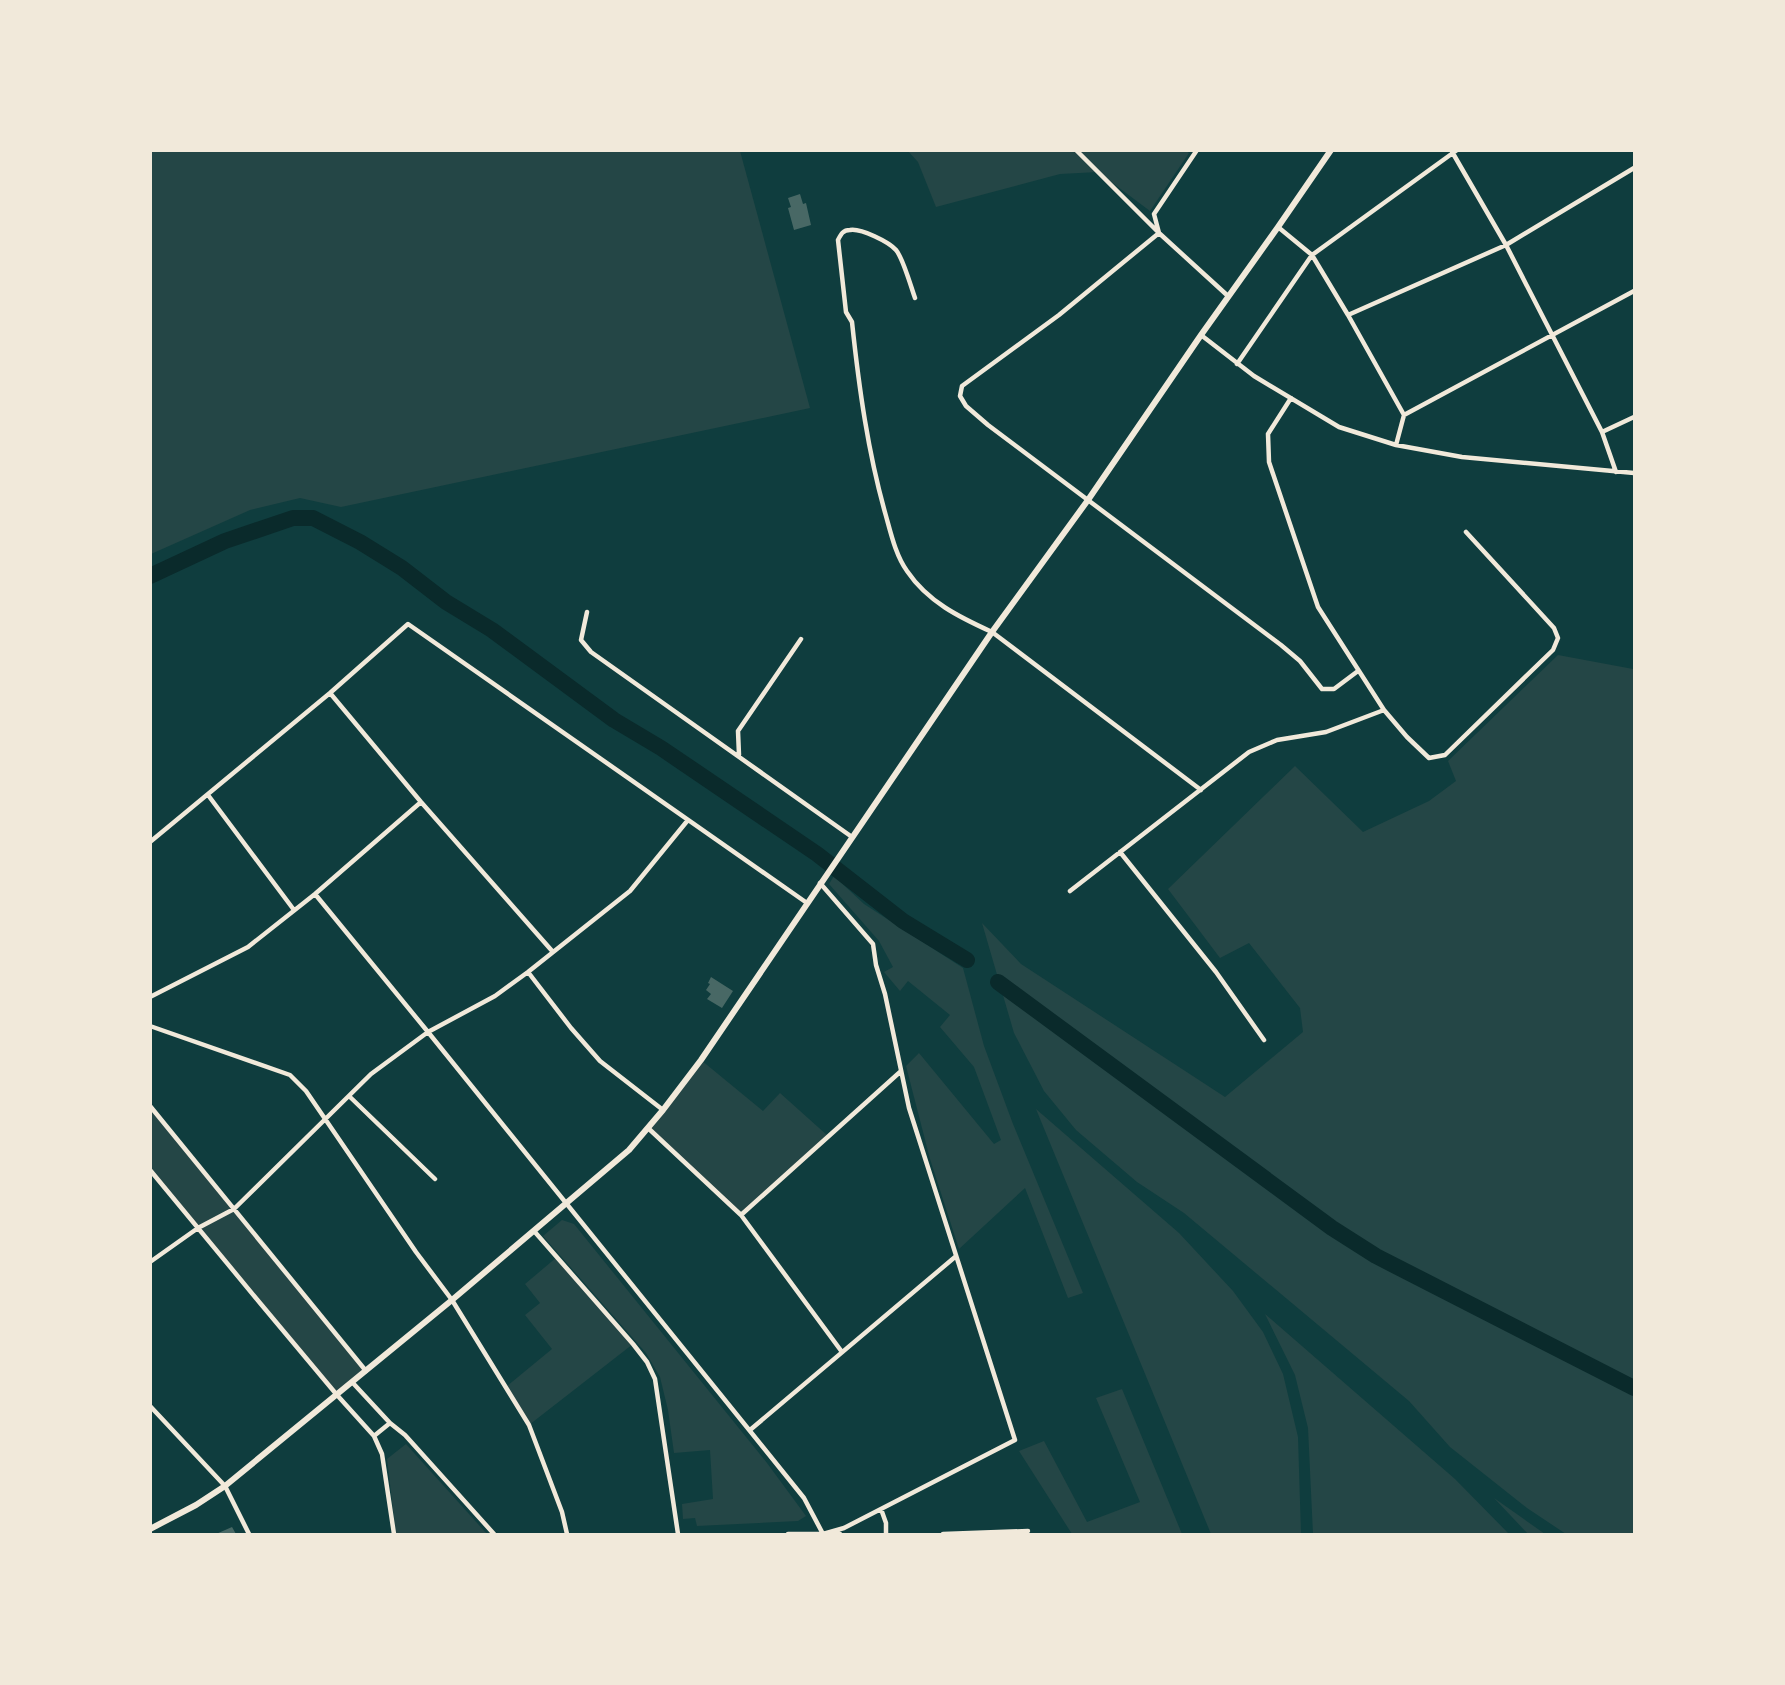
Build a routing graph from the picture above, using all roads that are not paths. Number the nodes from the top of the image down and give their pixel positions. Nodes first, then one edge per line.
1 (1076, 150) edge
2 (1197, 150) edge
3 (1331, 150) edge
4 (1454, 151) edge
5 (1634, 168) edge
6 (1278, 227) junction
7 (1159, 233) junction
8 (1506, 245) junction
9 (1312, 255) junction
10 (1634, 291) edge
11 (1228, 296) junction
12 (915, 298) dead end
13 (1348, 315) junction
14 (1201, 335) junction
15 (1552, 335) junction
16 (1237, 364) junction
17 (1291, 398) junction
18 (1405, 415) junction
19 (1634, 417) edge
20 (1602, 432) junction
21 (1396, 445) junction
22 (1616, 472) junction
23 (1634, 473) edge
24 (1088, 500) junction
25 (1466, 532) dead end
26 (587, 612) dead end
27 (992, 632) junction
28 (801, 639) dead end
29 (1358, 671) junction
30 (330, 693) junction
31 (1384, 710) junction
32 (739, 756) junction
33 (1201, 790) junction
34 (208, 795) junction
35 (421, 802) junction
36 (688, 820) junction
37 (852, 837) junction
38 (150, 842) edge
39 (1120, 852) junction
40 (822, 881) junction
41 (1070, 891) dead end
42 (315, 894) junction
43 (807, 903) junction
44 (294, 910) junction
45 (553, 952) junction
46 (528, 972) junction
47 (150, 997) edge
48 (150, 1026) edge
49 (428, 1032) junction
50 (1264, 1040) dead end
51 (901, 1071) junction
52 (349, 1096) junction
53 (150, 1106) edge
54 (663, 1110) junction
55 (326, 1120) junction
56 (648, 1128) junction
57 (150, 1170) edge
58 (435, 1179) dead end
59 (566, 1203) junction
60 (234, 1209) junction
61 (741, 1214) junction
62 (198, 1228) junction
63 (534, 1230) junction
64 (956, 1257) junction
65 (150, 1262) edge
66 (452, 1300) junction
67 (842, 1352) junction
68 (366, 1371) junction
69 (352, 1382) junction
70 (337, 1395) junction
71 (150, 1406) edge
72 (390, 1423) junction
73 (750, 1431) junction
74 (374, 1436) junction
75 (225, 1486) junction
76 (881, 1508) junction
77 (150, 1529) edge
78 (1028, 1531) dead end
79 (823, 1534) edge
80 (249, 1535) edge
81 (394, 1535) edge
82 (494, 1535) edge
83 (567, 1535) edge
84 (678, 1535) edge
85 (788, 1535) edge
86 (840, 1535) edge
87 (886, 1535) edge
88 (943, 1535) edge

1 - 7 street
2 - 7 street
3 - 6 street
4 - 8 street
4 - 9 street
5 - 8 street
6 - 9 street
6 - 11 street
7 - 11 street
7 - 24 street
8 - 13 street
8 - 15 street
9 - 13 street
9 - 16 street
10 - 15 street
11 - 14 street
12 - 27 street
13 - 18 street
14 - 16 street
14 - 24 street
15 - 18 street
15 - 20 street
16 - 17 street
17 - 21 street
17 - 29 street
18 - 21 street
19 - 20 street
20 - 22 street
21 - 22 street
22 - 23 street
24 - 27 street
24 - 29 street
25 - 31 street
26 - 32 street
27 - 33 street
27 - 37 street
28 - 32 street
29 - 31 street
30 - 34 street
30 - 35 street
30 - 36 street
31 - 33 street
32 - 37 street
33 - 39 street
34 - 38 street
34 - 44 street
35 - 42 street
35 - 45 street
36 - 43 street
36 - 45 street
37 - 40 street
39 - 41 street
39 - 50 street
40 - 43 street
40 - 51 street
42 - 44 street
42 - 49 street
43 - 54 street
44 - 47 street
45 - 46 street
46 - 49 street
46 - 54 street
48 - 55 street
49 - 52 street
49 - 59 street
51 - 61 street
51 - 64 street
52 - 55 street
52 - 58 street
53 - 60 street
54 - 56 street
55 - 60 street
55 - 66 street
56 - 59 street
56 - 61 street
57 - 62 street
59 - 63 street
59 - 73 street
60 - 62 street
60 - 68 street
61 - 67 street
62 - 65 street
62 - 70 street
63 - 66 street
63 - 84 street
64 - 67 street
64 - 76 street
66 - 68 street
66 - 83 street
67 - 73 street
68 - 69 street
69 - 70 street
69 - 72 street
70 - 74 street
70 - 75 street
71 - 75 street
72 - 74 street
72 - 82 street
73 - 79 street
74 - 81 street
75 - 77 street
75 - 80 street
76 - 79 street
76 - 87 street
78 - 88 street
79 - 85 street
79 - 86 street

